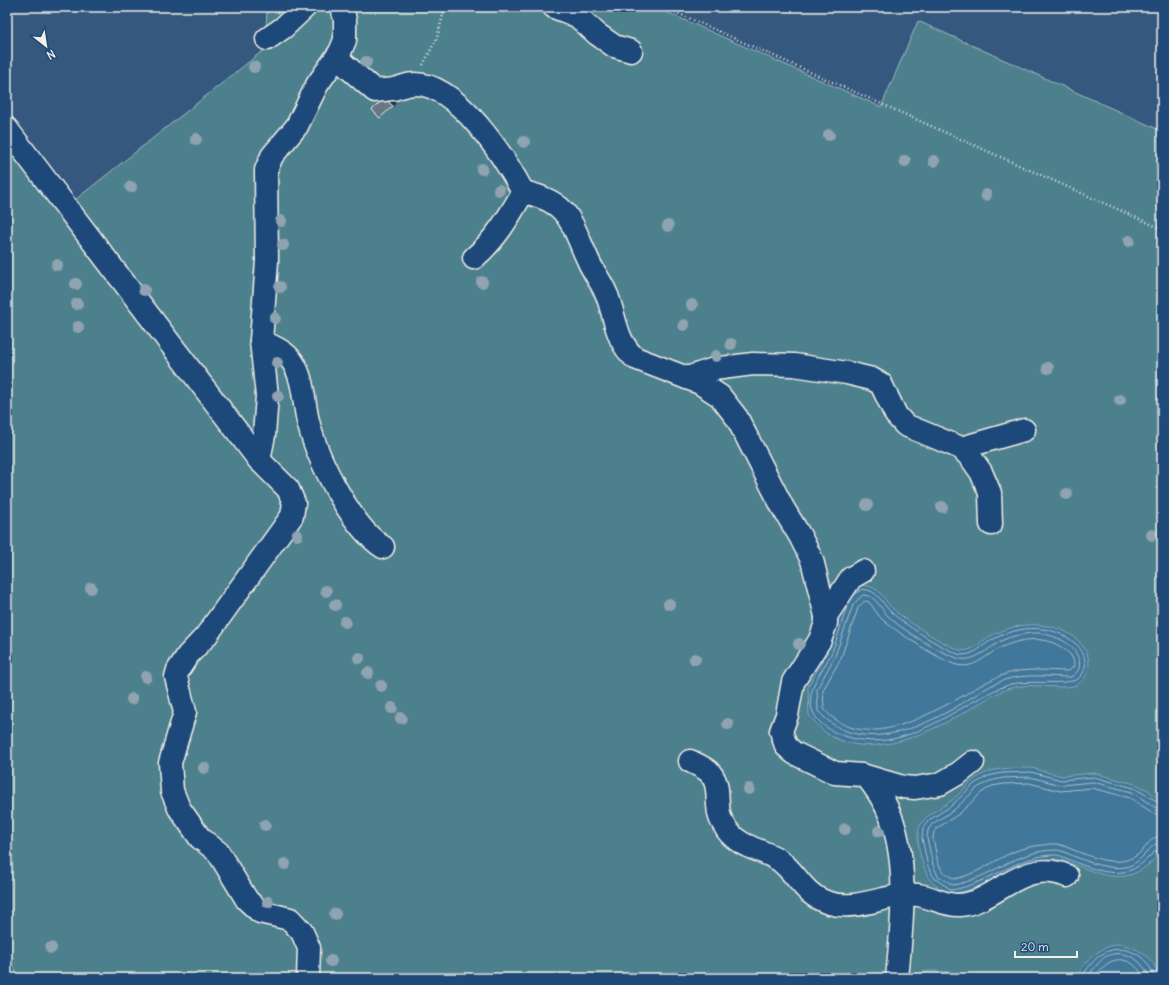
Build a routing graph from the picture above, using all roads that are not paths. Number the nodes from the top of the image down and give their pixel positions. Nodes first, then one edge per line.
1 (305, 7) edge
2 (342, 7) edge
3 (554, 7) edge
4 (267, 39) dead end
5 (631, 51) dead end
6 (337, 58) junction
7 (7, 129) edge
8 (523, 192) junction
9 (474, 258) dead end
10 (261, 341) junction
11 (687, 378) junction
12 (1024, 430) dead end
13 (961, 448) junction
14 (259, 460) junction
15 (991, 524) dead end
16 (383, 547) dead end
17 (863, 571) dead end
18 (826, 616) junction
19 (690, 761) dead end
20 (973, 762) dead end
21 (867, 776) junction
22 (1067, 876) dead end
23 (903, 897) junction
24 (308, 978) edge
25 (897, 978) edge

1 - 4 lane
2 - 6 lane
3 - 5 lane
6 - 8 lane
6 - 10 lane
7 - 14 lane
8 - 9 lane
8 - 11 lane
10 - 14 lane
10 - 16 lane
11 - 13 lane
11 - 18 lane
12 - 13 lane
13 - 15 lane
14 - 24 lane
17 - 18 lane
18 - 21 lane
19 - 23 lane
20 - 21 lane
21 - 23 lane
22 - 23 lane
23 - 25 lane

